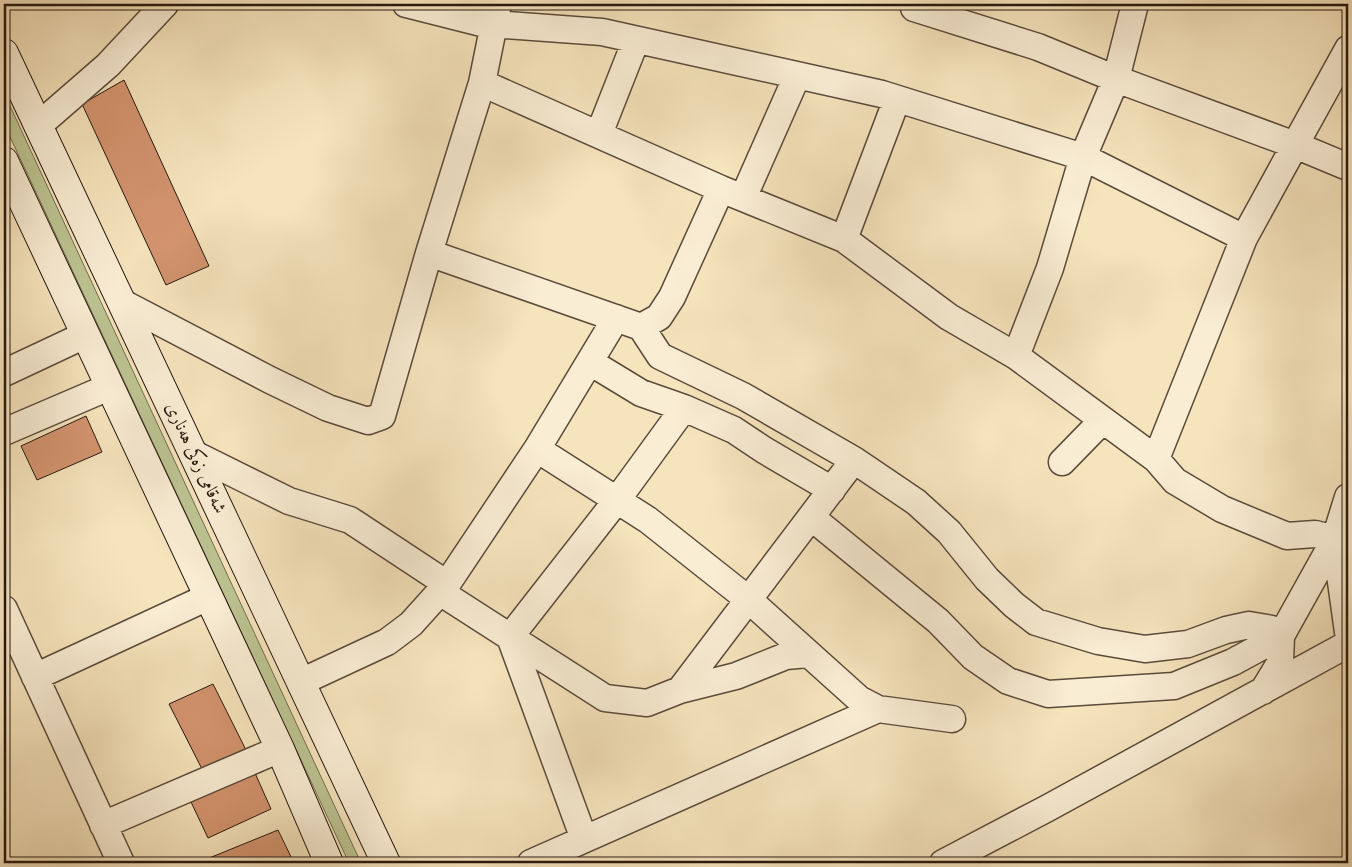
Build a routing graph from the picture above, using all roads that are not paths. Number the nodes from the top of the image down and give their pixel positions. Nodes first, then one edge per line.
1 (166, 4) edge
2 (406, 4) edge
3 (1135, 4) edge
4 (909, 5) edge
5 (495, 15) edge
6 (636, 40) junction
7 (1348, 49) edge
8 (4, 53) edge
9 (797, 76) junction
10 (1116, 79) junction
11 (482, 84) junction
12 (897, 99) junction
13 (39, 125) junction
14 (599, 134) junction
15 (1295, 145) junction
16 (1084, 157) junction
17 (1348, 167) edge
18 (7, 175) edge
19 (732, 194) junction
20 (1244, 238) junction
21 (844, 239) junction
22 (429, 253) junction
23 (123, 302) junction
24 (616, 318) junction
25 (641, 327) junction
26 (85, 335) junction
27 (1016, 356) junction
28 (590, 362) junction
29 (4, 373) edge
30 (109, 387) junction
31 (684, 408) junction
32 (1103, 420) junction
33 (4, 432) edge
34 (537, 449) junction
35 (194, 454) junction
36 (1156, 459) junction
37 (854, 460) junction
38 (1062, 462) dead end
39 (832, 490) junction
40 (1348, 497) edge
41 (617, 500) junction
42 (811, 517) junction
43 (1342, 541) edge
44 (444, 588) junction
45 (208, 597) junction
46 (749, 600) junction
47 (4, 610) edge
48 (1348, 632) edge
49 (1282, 636) junction
50 (510, 637) junction
51 (1348, 644) edge
52 (808, 654) junction
53 (35, 677) junction
54 (301, 682) junction
55 (680, 690) junction
56 (1263, 691) junction
57 (878, 709) junction
58 (952, 719) dead end
59 (280, 749) junction
60 (103, 825) junction
61 (584, 839) junction
62 (121, 863) edge
63 (329, 863) edge
64 (386, 863) edge
65 (531, 863) edge
66 (943, 863) edge

1 - 13 street
2 - 5 street
3 - 10 street
4 - 10 street
5 - 6 street
5 - 11 street
6 - 9 street
6 - 14 street
7 - 15 street
8 - 13 main road, شەقامی زەکی هەناری
9 - 12 street
9 - 19 street
10 - 15 street
10 - 16 street
11 - 14 street
11 - 22 street
12 - 16 street
12 - 21 street
13 - 23 main road, شەقامی زەکی هەناری
14 - 19 street
15 - 17 street
15 - 20 street
16 - 20 street
16 - 27 street
18 - 26 main road
19 - 21 street
19 - 25 street
20 - 36 street
21 - 27 street
22 - 23 street
22 - 24 street
23 - 35 main road, شەقامی زەکی هەناری
24 - 25 street
24 - 28 street
25 - 37 street
26 - 29 street
26 - 30 main road
27 - 32 street
28 - 31 street
28 - 34 street
30 - 33 street
30 - 45 main road
31 - 39 street
31 - 41 street
32 - 36 street
32 - 38 street
34 - 41 street
34 - 44 street
35 - 44 street
35 - 54 main road, شەقامی زەکی هەناری
36 - 43 street
37 - 39 street
37 - 49 street
39 - 42 street
40 - 43 street
41 - 46 street
41 - 50 street
42 - 46 street
42 - 49 street
43 - 48 street
43 - 49 street
44 - 50 street
44 - 54 street
45 - 53 street
45 - 59 main road
46 - 52 street
46 - 55 street
47 - 53 street
49 - 56 street
50 - 55 street
50 - 61 street
51 - 56 street
52 - 55 street
52 - 57 street
53 - 60 street
54 - 64 main road, شەقامی زەکی هەناری
56 - 66 street
57 - 58 street
57 - 61 street
59 - 60 street
59 - 63 main road
60 - 62 street
61 - 65 street

